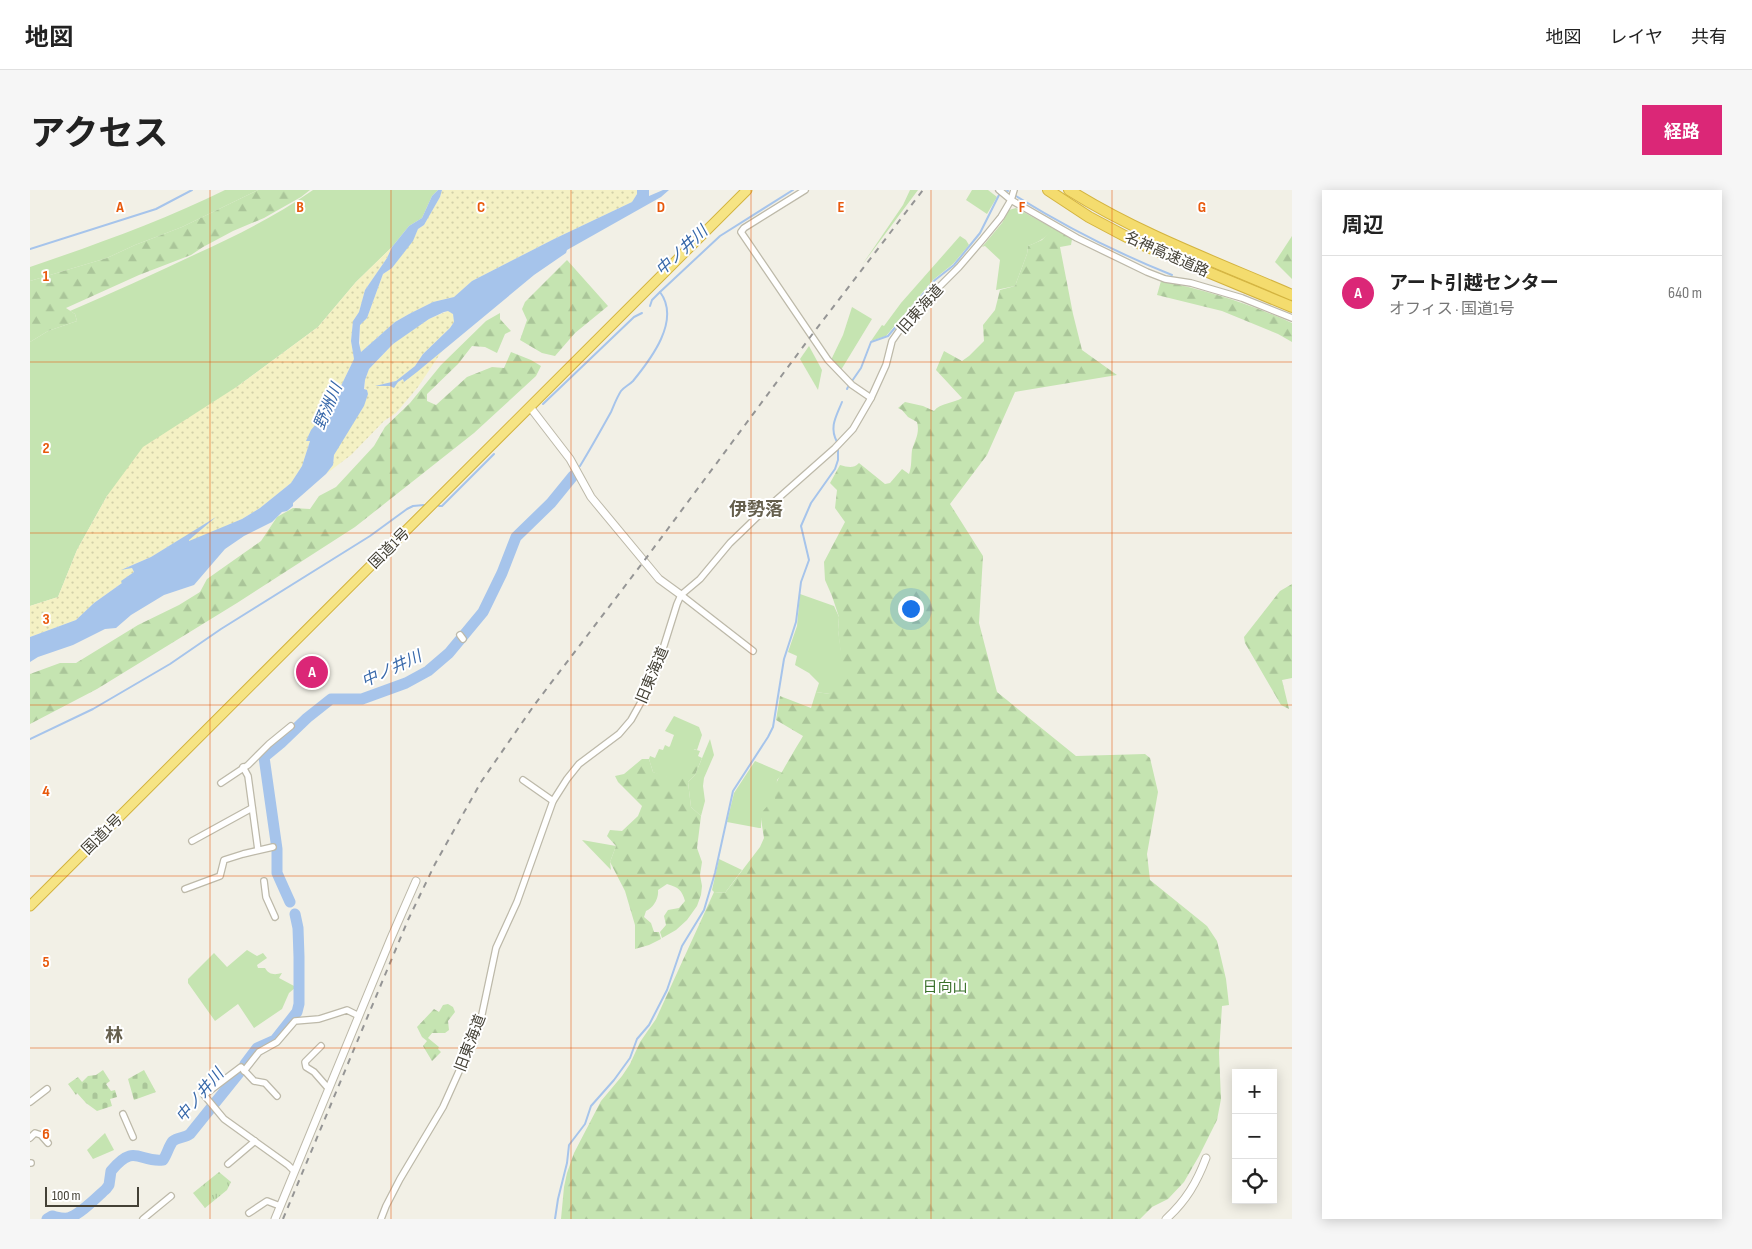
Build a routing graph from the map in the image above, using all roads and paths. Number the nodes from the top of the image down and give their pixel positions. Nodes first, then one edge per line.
1 (747, 190) edge
2 (805, 190) edge
3 (999, 190) edge
4 (1014, 190) edge
5 (1048, 190) edge
6 (1069, 190) edge
7 (1011, 200) junction
8 (1292, 295) edge
9 (1292, 307) edge
10 (1292, 318) edge
11 (871, 398) junction
12 (530, 407) junction
13 (682, 595) junction
14 (753, 651) dead end
15 (291, 726) dead end
16 (243, 768) junction
17 (523, 780) dead end
18 (221, 783) dead end
19 (553, 801) junction
20 (252, 808) junction
21 (192, 841) dead end
22 (273, 847) dead end
23 (258, 850) junction
24 (264, 881) dead end
25 (416, 881) dead end
26 (185, 889) dead end
27 (30, 906) edge
28 (275, 917) dead end
29 (359, 1016) junction
30 (321, 1046) dead end
31 (244, 1071) junction
32 (328, 1088) junction
33 (47, 1089) dead end
34 (277, 1096) dead end
35 (30, 1102) edge
36 (123, 1114) dead end
37 (133, 1137) dead end
38 (30, 1138) edge
39 (255, 1141) junction
40 (48, 1143) dead end
41 (1206, 1158) dead end
42 (228, 1164) dead end
43 (294, 1171) junction
44 (171, 1196) dead end
45 (280, 1206) junction
46 (249, 1213) dead end
47 (143, 1219) edge
48 (275, 1219) edge
49 (382, 1219) edge
50 (1166, 1219) edge

1 - 12 highway, 国道1号
2 - 11 street
3 - 7 street
4 - 7 street, 旧東海道
5 - 9 highway, 名神高速道路
6 - 8 highway, 名神高速道路
7 - 10 street
7 - 11 street, 旧東海道
11 - 13 street, 旧東海道
12 - 13 street
12 - 27 highway, 国道1号
13 - 14 street
13 - 19 street, 旧東海道
15 - 16 street
16 - 18 street
16 - 20 street
17 - 19 street
19 - 49 street, 旧東海道
20 - 21 street
20 - 23 street
22 - 23 street
23 - 26 street
24 - 28 street
25 - 29 street
29 - 31 street
29 - 32 street
30 - 32 street
31 - 34 street
31 - 39 street
32 - 43 street
33 - 35 street
36 - 37 street
38 - 40 street
39 - 42 street
39 - 43 street
41 - 50 street
43 - 45 street
44 - 47 street
45 - 46 street
45 - 48 street

